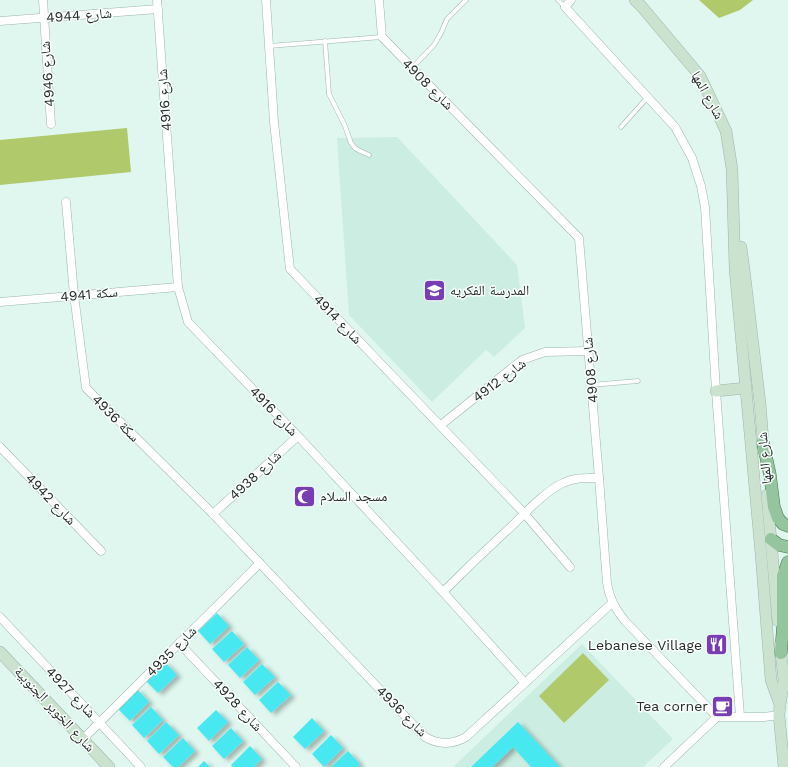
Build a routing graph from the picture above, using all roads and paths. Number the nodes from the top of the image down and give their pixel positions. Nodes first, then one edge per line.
1 (43, 0) edge
2 (158, 0) edge
3 (266, 0) edge
4 (379, 0) edge
5 (466, 0) edge
6 (558, 0) edge
7 (571, 0) edge
8 (635, 0) edge
9 (565, 6) junction
10 (158, 9) junction
11 (44, 18) junction
12 (0, 21) edge
13 (382, 37) junction
14 (325, 42) junction
15 (269, 46) junction
16 (412, 68) junction
17 (647, 98) junction
18 (51, 124) dead end
19 (621, 127) dead end
20 (369, 155) dead end
21 (66, 202) dead end
22 (734, 211) junction
23 (178, 287) junction
24 (74, 295) junction
25 (0, 302) edge
26 (588, 351) junction
27 (638, 381) dead end
28 (591, 385) junction
29 (746, 388) junction
30 (716, 391) junction
31 (441, 425) junction
32 (298, 436) junction
33 (763, 443) junction
34 (0, 447) edge
35 (599, 478) junction
36 (755, 490) junction
37 (213, 514) junction
38 (524, 514) junction
39 (788, 526) edge
40 (788, 537) edge
41 (771, 539) junction
42 (788, 547) edge
43 (102, 551) dead end
44 (761, 554) junction
45 (788, 562) edge
46 (260, 563) junction
47 (570, 567) dead end
48 (443, 592) junction
49 (612, 603) junction
50 (0, 617) edge
51 (179, 643) junction
52 (0, 652) edge
53 (781, 653) junction
54 (525, 683) junction
55 (780, 710) junction
56 (740, 716) junction
57 (717, 717) junction
58 (100, 722) junction
59 (82, 739) junction
60 (109, 767) edge
61 (141, 767) edge
62 (296, 767) edge
63 (664, 767) edge
64 (784, 767) edge

1 - 11 street, 4946 شارع
2 - 10 street, 4916 شارع
3 - 15 street, 4914 شارع
4 - 13 street
5 - 16 lane
6 - 9 lane
7 - 9 street
8 - 22 street, شارع المها
9 - 17 street
10 - 11 street, 4944 شارع
10 - 23 street, 4916 شارع
11 - 12 street, 4944 شارع
11 - 18 street, 4946 شارع
13 - 14 lane
13 - 16 street, 4908 شارع
14 - 15 lane
14 - 20 lane
15 - 31 street, 4914 شارع
16 - 26 street, 4908 شارع
17 - 19 lane
17 - 30 street
21 - 24 street, سكة 4936
22 - 29 street, شارع المها
22 - 33 street, شارع المها
23 - 24 street, سكة 4941
23 - 32 street, 4916 شارع
24 - 25 street, سكة 4941
24 - 37 street, سكة 4936
26 - 28 street, 4908 شارع
26 - 31 street, 4912 شارع
27 - 28 lane
28 - 35 street, 4908 شارع
29 - 30 street
29 - 36 street, شارع المها
30 - 56 street
31 - 38 street, 4914 شارع
32 - 37 street, شارع 4938
32 - 48 street, 4916 شارع
33 - 39 main road
33 - 41 street, شارع المها
34 - 43 street, 4942 شارع
35 - 38 street
35 - 49 street, 4908 شارع
36 - 41 street
36 - 44 street, شارع المها
37 - 46 street, سكة 4936
38 - 47 street, 4914 شارع
38 - 48 street
40 - 41 main road
41 - 42 main road
41 - 44 street
41 - 53 street, شارع المها
44 - 55 street, شارع المها
45 - 53 main road
46 - 51 street, 4935 شارع
46 - 54 street, 4936 شارع
48 - 54 street, 4916 شارع
49 - 54 street, 4936 شارع
49 - 57 street, 4908 شارع
50 - 58 street, شارع 4927
51 - 58 street, 4935 شارع
51 - 62 street, 4928 شارع
52 - 59 street, شارع الخوير الجنوبية
53 - 55 street, شارع المها
55 - 56 street
55 - 64 street, شارع المها
56 - 57 street
57 - 63 street
58 - 59 street, 4935 شارع
58 - 61 street, شارع 4927
59 - 60 street, شارع الخوير الجنوبية

